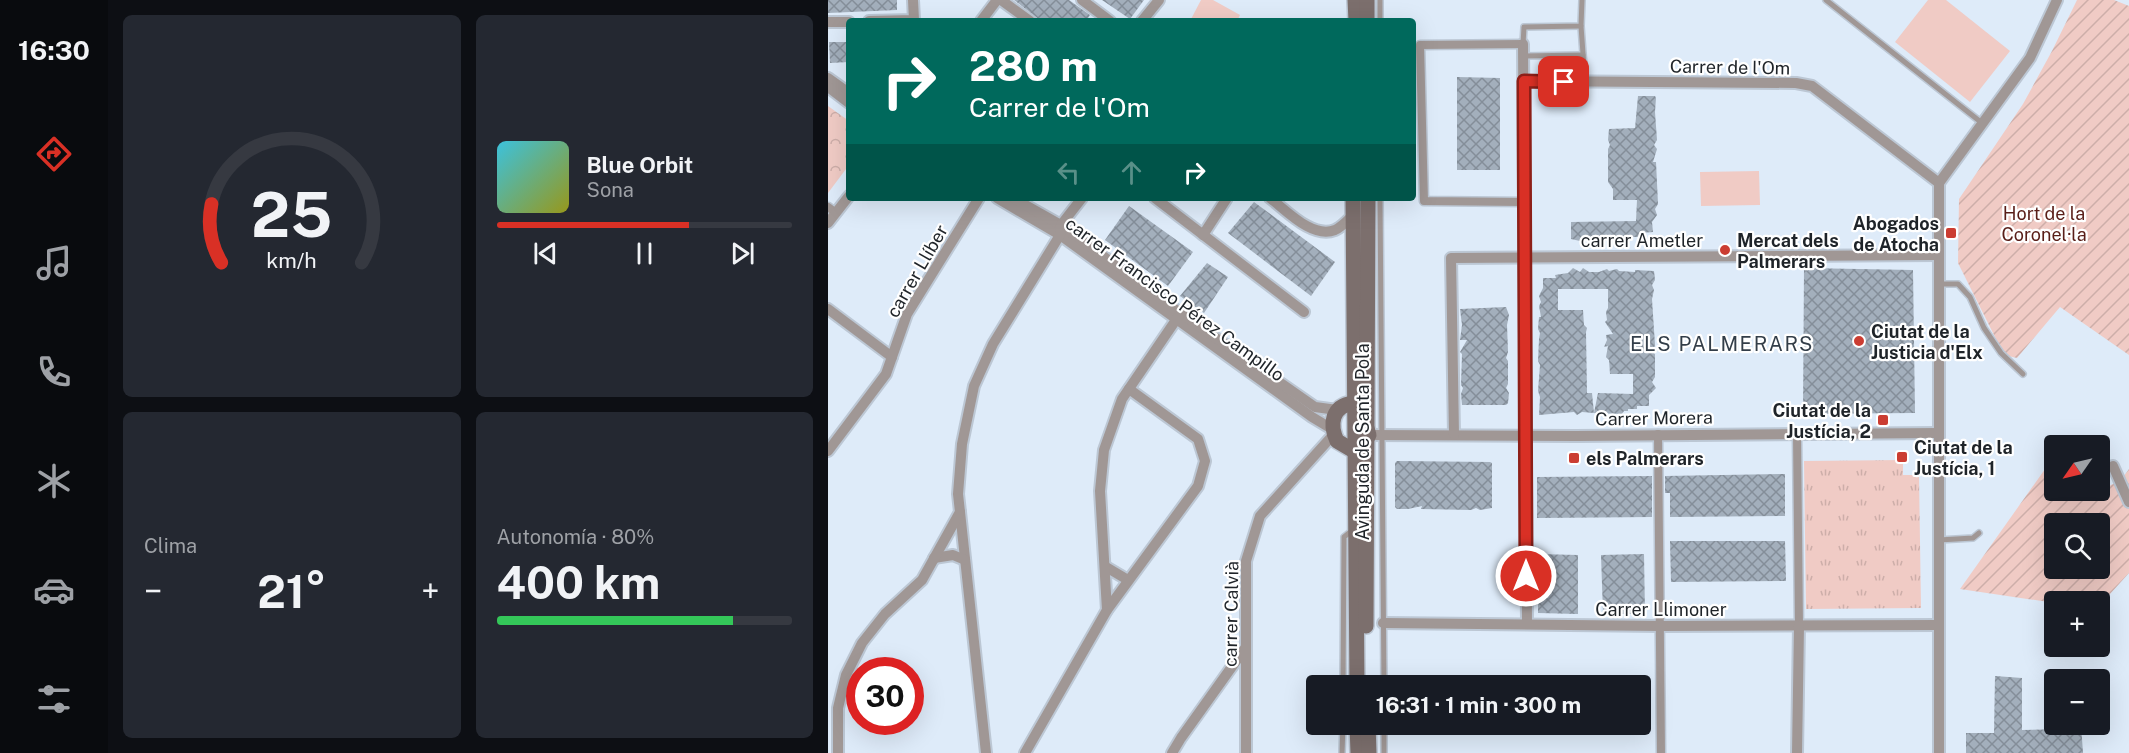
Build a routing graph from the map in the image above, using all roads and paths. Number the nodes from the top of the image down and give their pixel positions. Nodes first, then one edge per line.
1 (913, 0) edge
2 (997, 0) edge
3 (1001, 0) edge
4 (1082, 0) edge
5 (1159, 0) edge
6 (1355, 0) edge
7 (1367, 0) edge
8 (1380, 0) edge
9 (1582, 0) edge
10 (1826, 0) edge
11 (2057, 0) edge
12 (914, 18) edge
13 (983, 18) edge
14 (1026, 18) edge
15 (1106, 18) edge
16 (1144, 18) edge
17 (1356, 18) edge
18 (1367, 18) edge
19 (1380, 18) edge
20 (846, 21) edge
21 (828, 22) edge
22 (1581, 26) junction
23 (1523, 44) junction
24 (1583, 55) junction
25 (1524, 56) junction
26 (828, 78) edge
27 (1524, 81) junction
28 (1585, 82) junction
29 (828, 87) edge
30 (846, 91) edge
31 (846, 101) edge
32 (1983, 124) junction
33 (1939, 183) junction
34 (846, 198) edge
35 (977, 201) edge
36 (1003, 201) edge
37 (1018, 201) edge
38 (1080, 201) edge
39 (1159, 201) edge
40 (1225, 201) edge
41 (1274, 201) edge
42 (1353, 201) edge
43 (1368, 201) edge
44 (1380, 201) edge
45 (1524, 202) junction
46 (832, 210) edge
47 (1353, 215) junction
48 (828, 223) edge
49 (1061, 230) junction
50 (1203, 235) junction
51 (1939, 255) junction
52 (1525, 257) junction
53 (1939, 284) junction
54 (828, 309) edge
55 (1304, 312) dead end
56 (1178, 316) junction
57 (892, 357) junction
58 (2023, 374) dead end
59 (1128, 388) junction
60 (1353, 403) junction
61 (1337, 410) junction
62 (1333, 432) junction
63 (1939, 433) junction
64 (1658, 434) junction
65 (1797, 434) junction
66 (1375, 435) junction
67 (1454, 435) junction
68 (1526, 435) junction
69 (828, 451) edge
70 (1354, 451) junction
71 (2113, 466) dead end
72 (2129, 502) edge
73 (960, 512) junction
74 (1355, 528) junction
75 (1979, 533) dead end
76 (1939, 540) junction
77 (934, 558) junction
78 (965, 560) junction
79 (1106, 567) junction
80 (1128, 580) junction
81 (1107, 610) junction
82 (1383, 623) junction
83 (1527, 624) junction
84 (1939, 625) junction
85 (1660, 626) junction
86 (1799, 626) junction
87 (1246, 647) junction
88 (1343, 675) edge
89 (1357, 675) edge
90 (1368, 675) edge
91 (1384, 675) edge
92 (1342, 735) edge
93 (1358, 735) edge
94 (1368, 735) edge
95 (1384, 735) edge
96 (838, 753) edge
97 (986, 753) edge
98 (1024, 753) edge
99 (1173, 753) edge
100 (1246, 753) edge
101 (1342, 753) edge
102 (1358, 753) edge
103 (1369, 753) edge
104 (1384, 753) edge
105 (1661, 753) edge
106 (1797, 753) edge
107 (1939, 753) edge

1 - 12 street
2 - 13 street
3 - 14 street
4 - 15 street
5 - 16 street
6 - 17 main road
7 - 18 main road
8 - 19 lane
9 - 22 lane
10 - 32 lane
11 - 32 street
20 - 21 street
22 - 23 lane
22 - 24 lane
23 - 25 street
23 - 45 street
24 - 25 lane
24 - 28 lane
25 - 27 street
26 - 30 street
27 - 28 street, Carrer de l'Om
27 - 45 street
28 - 33 street, Carrer de l'Om
29 - 31 street
32 - 33 street
33 - 51 street
34 - 46 street
35 - 57 street, carrer Llíber
36 - 49 street, carrer Francisco Pérez Campillo
37 - 49 street, carrer Francisco Pérez Campillo
38 - 49 street
39 - 50 street
40 - 50 street
41 - 47 street
42 - 47 main road, Avinguda de Santa Pola
43 - 66 main road, Avinguda de Santa Pola
44 - 66 lane, Avinguda de Santa Pola
45 - 52 street
46 - 48 street
47 - 60 main road, Avinguda de Santa Pola
49 - 56 street, carrer Francisco Pérez Campillo
49 - 73 street
50 - 55 street
51 - 52 street, carrer Ametler
51 - 53 street
52 - 67 street, carrer Ametler
52 - 68 street
53 - 58 lane
53 - 63 street
54 - 57 street
56 - 59 street
56 - 61 street, carrer Francisco Pérez Campillo
56 - 62 street, carrer Francisco Pérez Campillo
57 - 69 street, carrer Llíber
59 - 79 street
59 - 80 street
60 - 61 main road, Avinguda de Santa Pola
60 - 66 main road, Avinguda de Santa Pola
60 - 70 main road, Avinguda de Santa Pola
61 - 62 main road, Avinguda de Santa Pola
62 - 70 main road, Avinguda de Santa Pola
62 - 87 street, carrer Calvià
63 - 65 street, Carrer Morera
63 - 76 street
64 - 65 street, Carrer Morera
64 - 68 street, Carrer Morera
64 - 85 street
65 - 86 street
66 - 67 street, Carrer Morera
66 - 70 main road, Avinguda de Santa Pola
66 - 82 lane, Avinguda de Santa Pola
66 - 90 main road, Avinguda de Santa Pola
67 - 68 street, Carrer Morera
68 - 83 street
70 - 74 main road, Avinguda de Santa Pola
71 - 72 street
73 - 77 street
73 - 78 street
74 - 88 lane
74 - 89 main road, Avinguda de Santa Pola
75 - 76 lane
76 - 84 street
77 - 78 street
77 - 96 street
78 - 97 street
79 - 80 street
79 - 81 street
80 - 81 street
81 - 98 street
82 - 83 street, Carrer Llimoner
82 - 91 lane, Avinguda de Santa Pola
83 - 85 street, Carrer Llimoner
84 - 86 street, Carrer Llimoner
84 - 107 street
85 - 86 street, Carrer Llimoner
85 - 105 street
86 - 106 street
87 - 99 street
87 - 100 street, carrer Calvià
92 - 101 lane
93 - 102 main road
94 - 103 main road
95 - 104 lane

